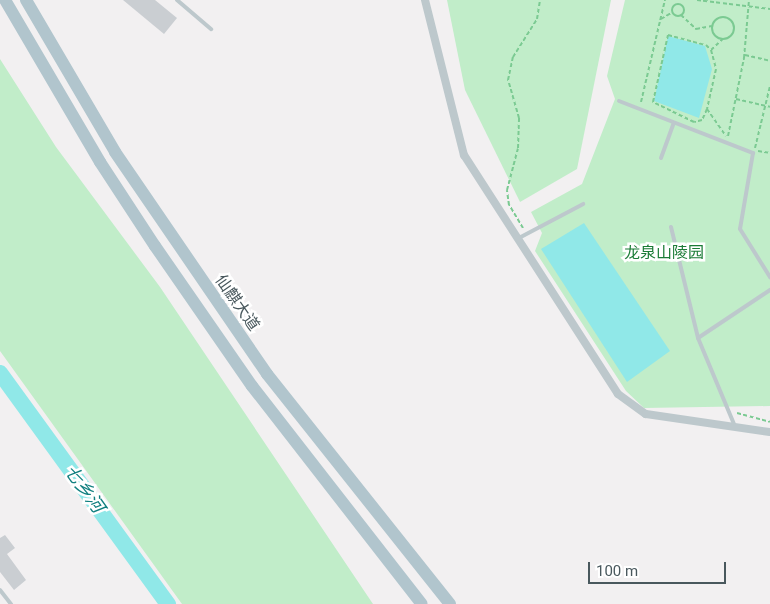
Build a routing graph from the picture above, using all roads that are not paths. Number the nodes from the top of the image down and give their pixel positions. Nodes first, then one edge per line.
1 (5, 0) edge
2 (26, 0) edge
3 (425, 0) edge
4 (180, 1) edge
5 (211, 29) dead end
6 (619, 102) dead end
7 (674, 123) junction
8 (661, 158) dead end
9 (582, 204) dead end
10 (670, 228) dead end
11 (517, 239) junction
12 (770, 277) edge
13 (770, 290) edge
14 (698, 338) junction
15 (734, 424) junction
16 (770, 432) edge
17 (0, 590) edge
18 (11, 604) edge
19 (422, 604) edge
20 (450, 604) edge

1 - 19 main road
2 - 20 main road, 仙麒大道
3 - 11 street
4 - 5 lane
6 - 7 lane
7 - 8 lane
7 - 12 lane
9 - 11 lane
10 - 14 lane
11 - 15 street
13 - 14 lane
14 - 15 lane
15 - 16 street
17 - 18 lane

